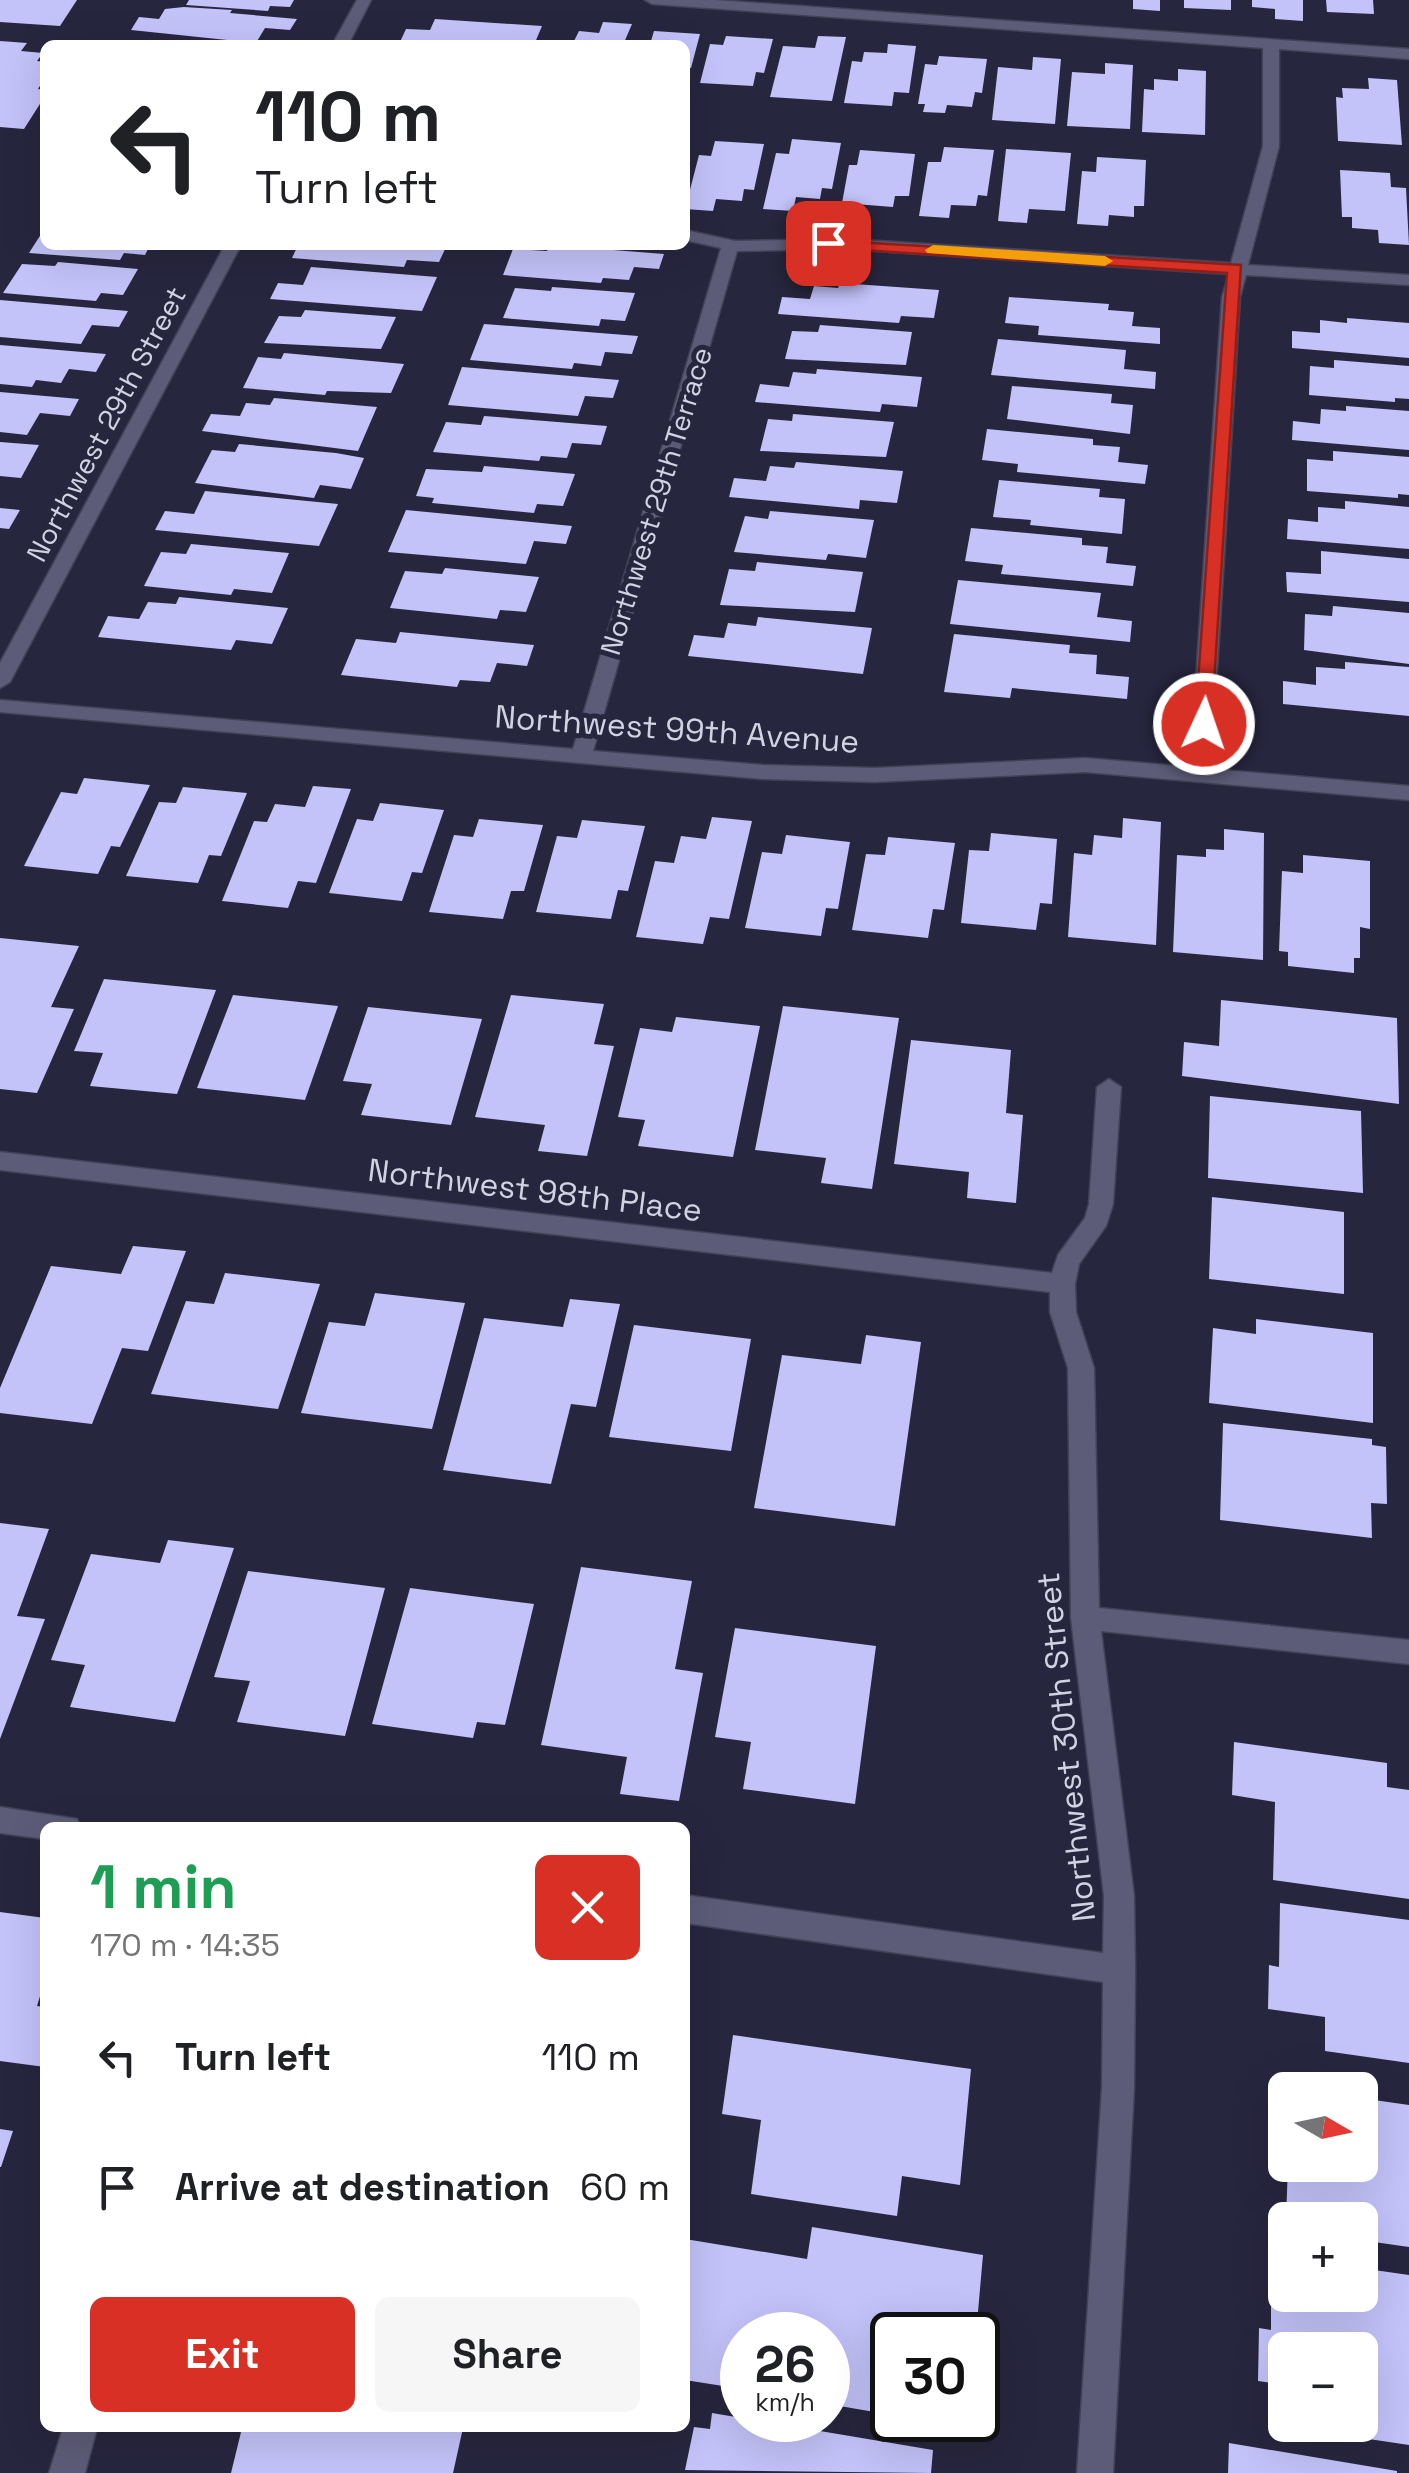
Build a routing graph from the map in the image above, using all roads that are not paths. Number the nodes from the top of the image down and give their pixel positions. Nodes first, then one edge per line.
1 (364, 0) edge
2 (652, 0) edge
3 (343, 40) edge
4 (1271, 47) junction
5 (1409, 54) edge
6 (690, 236) edge
7 (730, 246) junction
8 (230, 250) edge
9 (1235, 269) junction
10 (1409, 280) edge
11 (0, 682) edge
12 (0, 706) edge
13 (581, 757) junction
14 (1200, 774) junction
15 (1409, 793) edge
16 (1109, 1087) dead end
17 (0, 1160) edge
18 (1062, 1284) junction
19 (1086, 1618) junction
20 (1409, 1652) edge
21 (0, 1820) edge
22 (40, 1825) edge
23 (690, 1910) edge
24 (1120, 1970) junction
25 (79, 2432) edge
26 (66, 2473) edge
27 (1095, 2473) edge

1 - 3 street
2 - 4 street
4 - 5 street
4 - 9 street
6 - 7 street
7 - 9 street
7 - 13 street, Northwest 29th Terrace
8 - 11 street, Northwest 29th Street
9 - 10 street
9 - 14 street
12 - 13 street, Northwest 99th Avenue
13 - 14 street, Northwest 99th Avenue
14 - 15 street, Northwest 99th Avenue
16 - 18 street
17 - 18 street, Northwest 98th Place
18 - 19 street, Northwest 30th Street
19 - 20 street
19 - 24 street, Northwest 30th Street
21 - 22 street
23 - 24 street
24 - 27 street, Northwest 30th Street
25 - 26 street

